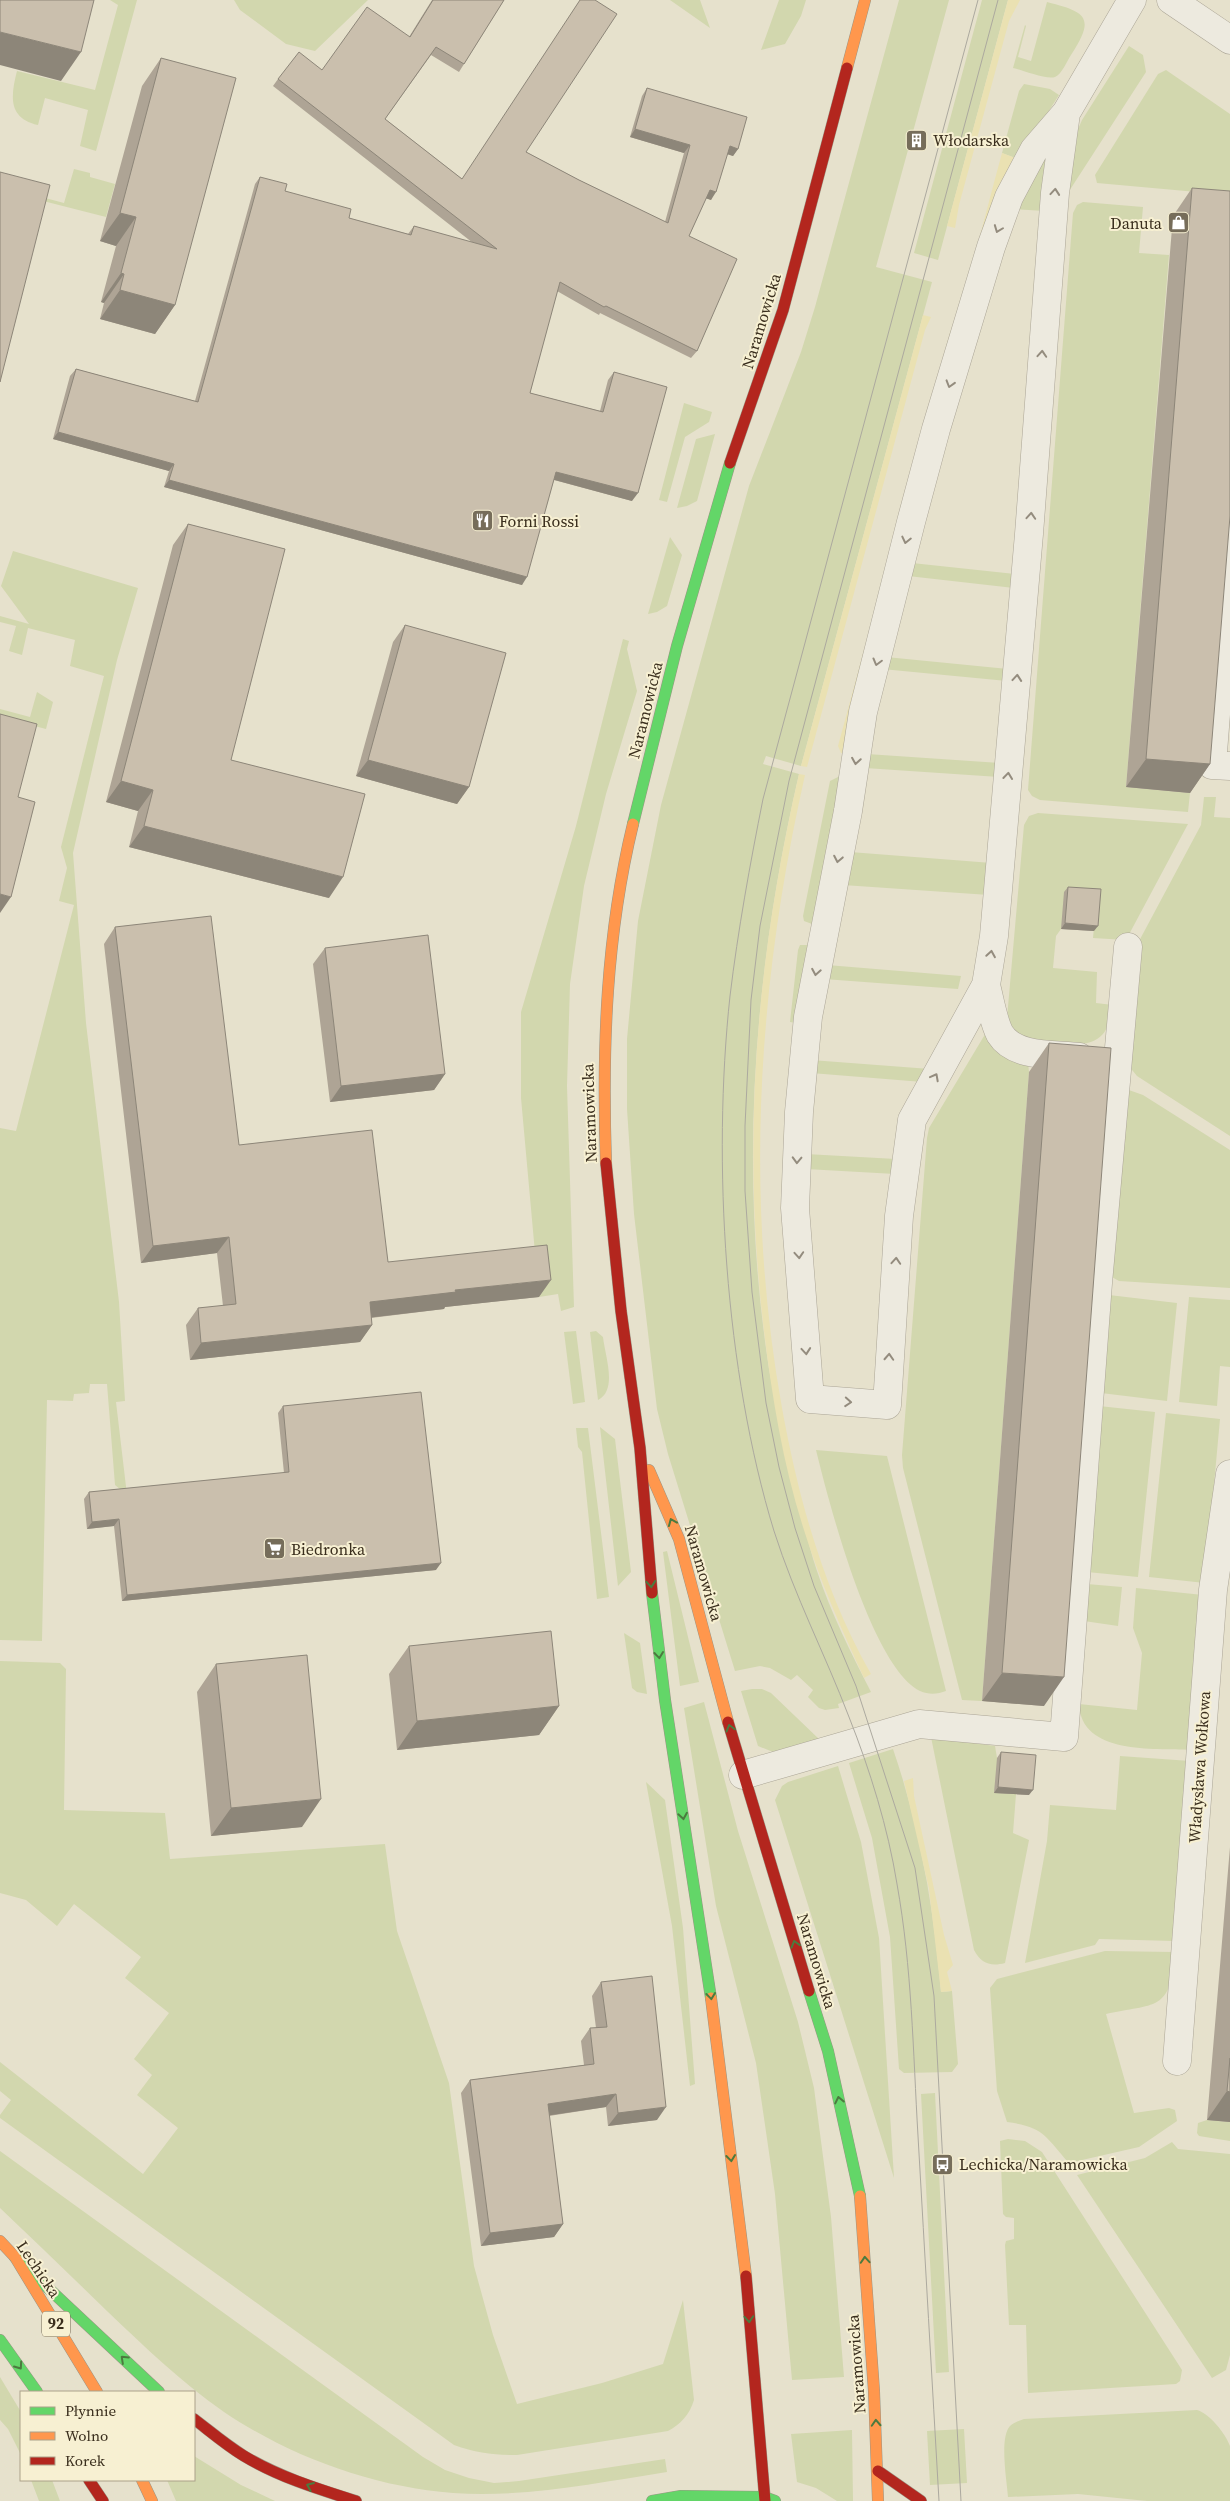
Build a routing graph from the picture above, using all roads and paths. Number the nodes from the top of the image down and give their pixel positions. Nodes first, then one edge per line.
1 (864, 0) edge
2 (1132, 0) edge
3 (1171, 0) edge
4 (1230, 40) edge
5 (1066, 113) junction
6 (1230, 536) edge
7 (1230, 766) edge
8 (1128, 947) dead end
9 (986, 986) junction
10 (1118, 1060) junction
11 (640, 1448) junction
12 (1230, 1474) edge
13 (743, 1775) junction
14 (1177, 2061) dead end
15 (0, 2241) edge
16 (15, 2256) junction
17 (0, 2340) edge
18 (36, 2391) edge
19 (96, 2391) edge
20 (158, 2391) edge
21 (195, 2420) edge
22 (878, 2471) junction
23 (142, 2481) edge
24 (82, 2482) edge
25 (768, 2500) edge
26 (102, 2501) edge
27 (152, 2501) edge
28 (356, 2501) edge
29 (652, 2501) edge
30 (878, 2501) edge
31 (921, 2501) edge

1 - 11 street, Naramowicka
2 - 5 street
3 - 4 street
9 -> 5 street
5 -> 9 street
6 - 7 street
8 - 10 street
9 - 10 street
10 - 13 street
13 -> 11 street, Naramowicka
11 -> 25 street, Naramowicka
12 - 14 street, Władysława Wołkowa
22 -> 13 street, Naramowicka
15 - 16 street, Lechicka / 92
16 - 19 street, Lechicka / 92
20 -> 16 street
17 -> 18 street
28 -> 21 street
22 - 30 street, Naramowicka
22 - 31 street
23 - 27 street
24 - 26 street
25 - 29 street

